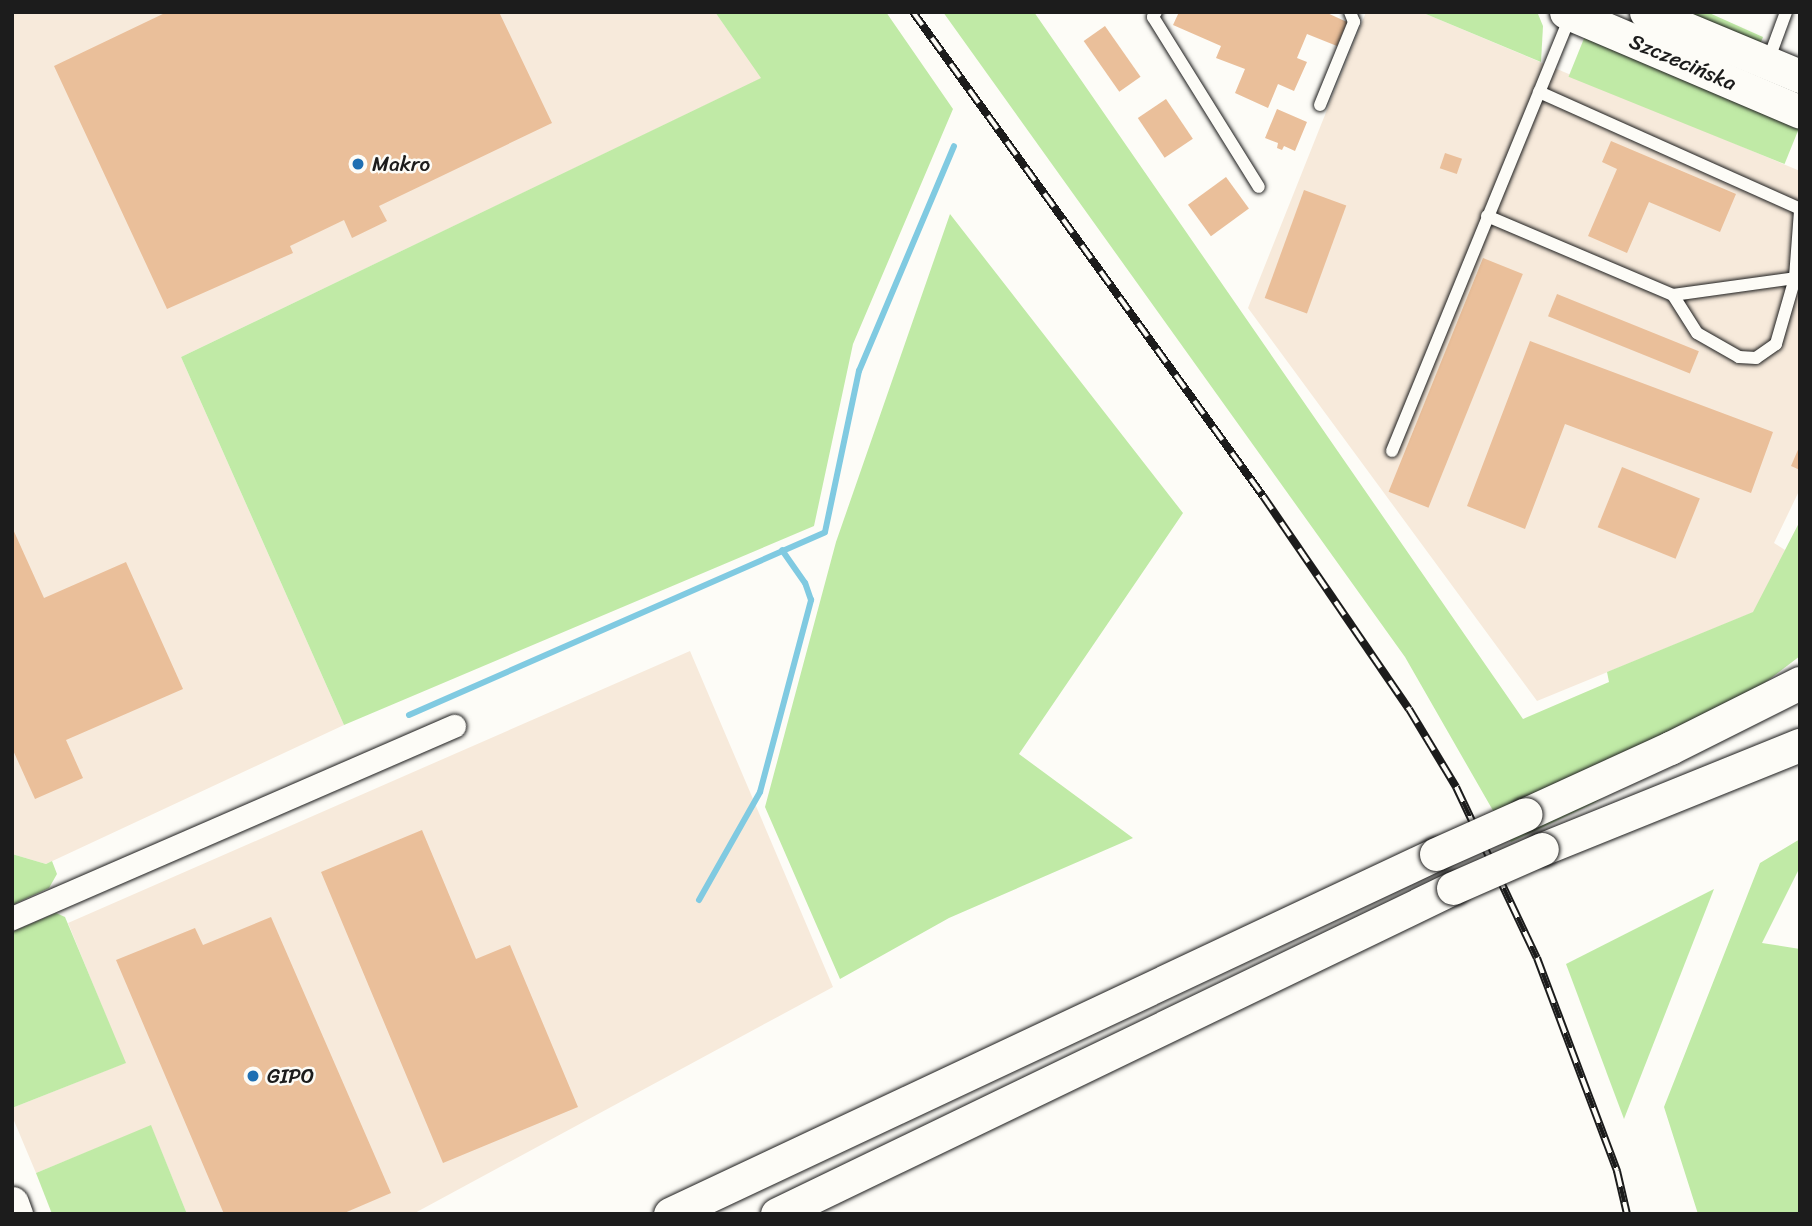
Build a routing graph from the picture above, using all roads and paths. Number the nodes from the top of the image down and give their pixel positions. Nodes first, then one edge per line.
1 (1156, 12) edge
2 (1350, 12) edge
3 (1646, 12) edge
4 (1786, 12) edge
5 (1569, 13) edge
6 (1767, 63) junction
7 (1800, 76) edge
8 (1539, 92) junction
9 (1320, 105) dead end
10 (1800, 112) edge
11 (1259, 187) dead end
12 (1800, 210) edge
13 (1487, 216) junction
14 (1797, 279) edge
15 (1673, 295) junction
16 (1392, 451) dead end
17 (1800, 683) edge
18 (454, 726) dead end
19 (1800, 745) edge
20 (12, 918) edge
21 (12, 1203) edge
22 (16, 1214) edge
23 (670, 1214) edge
24 (777, 1214) edge

1 - 11 lane
2 - 9 lane
3 - 6 main road, Szczecińska
4 - 6 lane
5 - 8 lane
5 - 10 main road, Szczecińska
6 - 7 main road, Szczecińska
8 - 12 lane
8 - 13 lane
12 - 14 lane
13 - 15 lane
13 - 16 lane
14 - 15 lane
14 - 15 lane
17 - 23 main road, bridge
18 - 20 street
19 - 24 main road, bridge
21 - 22 main road

